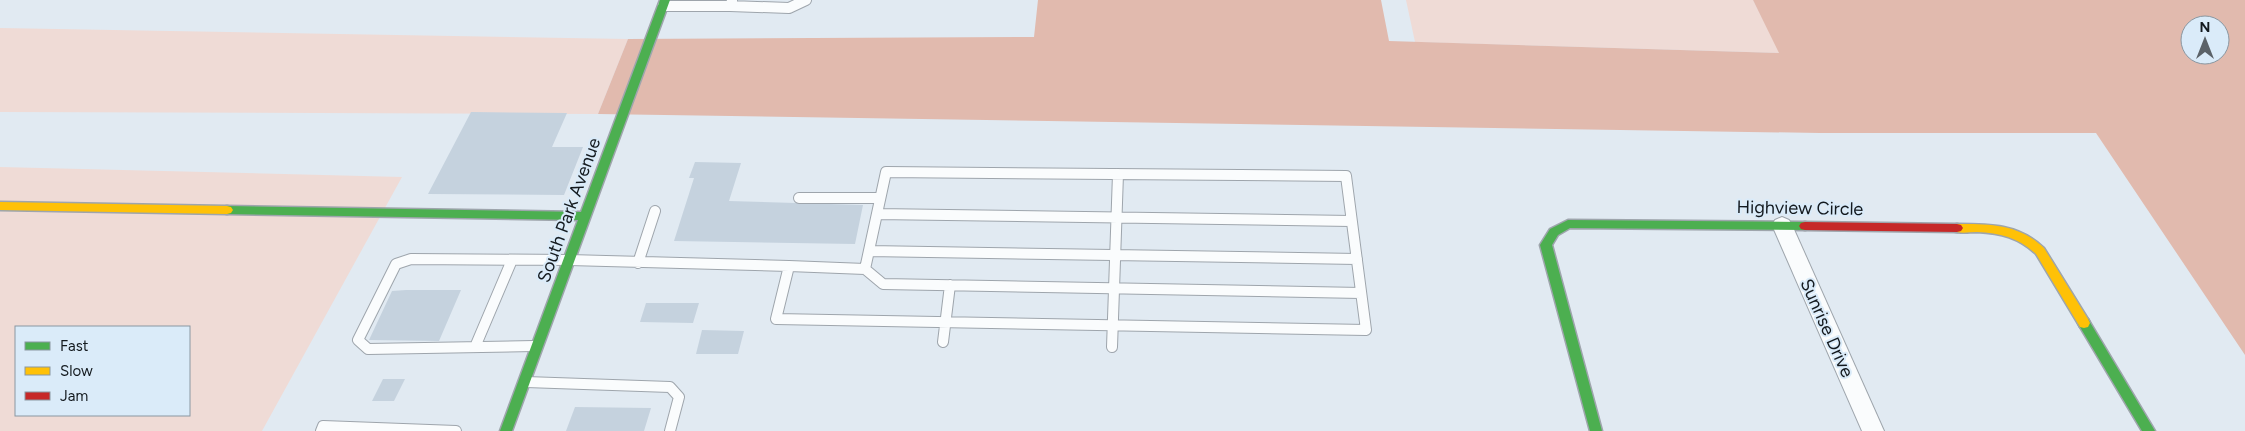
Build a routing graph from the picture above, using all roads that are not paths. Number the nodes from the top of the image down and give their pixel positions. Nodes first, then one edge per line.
1 (806, 0) edge
2 (664, 3) edge
3 (731, 3) edge
4 (1118, 174) junction
5 (799, 198) dead end
6 (880, 198) junction
7 (0, 206) edge
8 (655, 210) dead end
9 (877, 214) junction
10 (586, 216) junction
11 (1116, 218) junction
12 (1352, 221) junction
13 (1782, 225) junction
14 (868, 251) junction
15 (1114, 255) junction
16 (1356, 259) junction
17 (512, 260) junction
18 (569, 260) junction
19 (638, 263) junction
20 (789, 266) junction
21 (864, 269) junction
22 (950, 285) junction
23 (1113, 288) junction
24 (1361, 292) junction
25 (945, 322) junction
26 (1112, 326) junction
27 (943, 342) dead end
28 (538, 346) junction
29 (476, 347) junction
30 (1112, 347) dead end
31 (525, 382) junction
32 (320, 431) edge
33 (456, 431) edge
34 (506, 431) edge
35 (670, 431) edge
36 (1596, 431) edge
37 (1873, 431) edge
38 (2149, 431) edge

1 - 3 lane
2 - 3 lane
2 - 10 street, South Park Avenue
4 - 6 lane
4 - 11 lane
4 - 12 lane
5 - 6 lane
6 - 9 lane
7 - 10 street
8 - 19 lane
9 - 11 lane
9 - 14 lane
10 - 18 street, South Park Avenue
11 - 12 lane
11 - 15 lane
12 - 16 lane
13 - 36 street, Highview Circle
13 - 37 street, Sunrise Drive
13 - 38 street, Highview Circle
14 - 15 lane
14 - 21 lane
15 - 16 lane
15 - 23 lane
16 - 24 lane
17 - 18 lane
17 - 29 lane
17 - 29 lane
18 - 19 lane
18 - 28 street, South Park Avenue
19 - 20 lane
20 - 21 lane
20 - 25 lane
21 - 22 lane
22 - 23 lane
22 - 25 lane
23 - 24 lane
23 - 26 lane
24 - 26 lane
25 - 26 lane
25 - 27 lane
26 - 30 lane
28 - 29 lane
28 - 31 street, South Park Avenue
31 - 34 street, South Park Avenue
31 - 35 lane
32 - 33 lane

